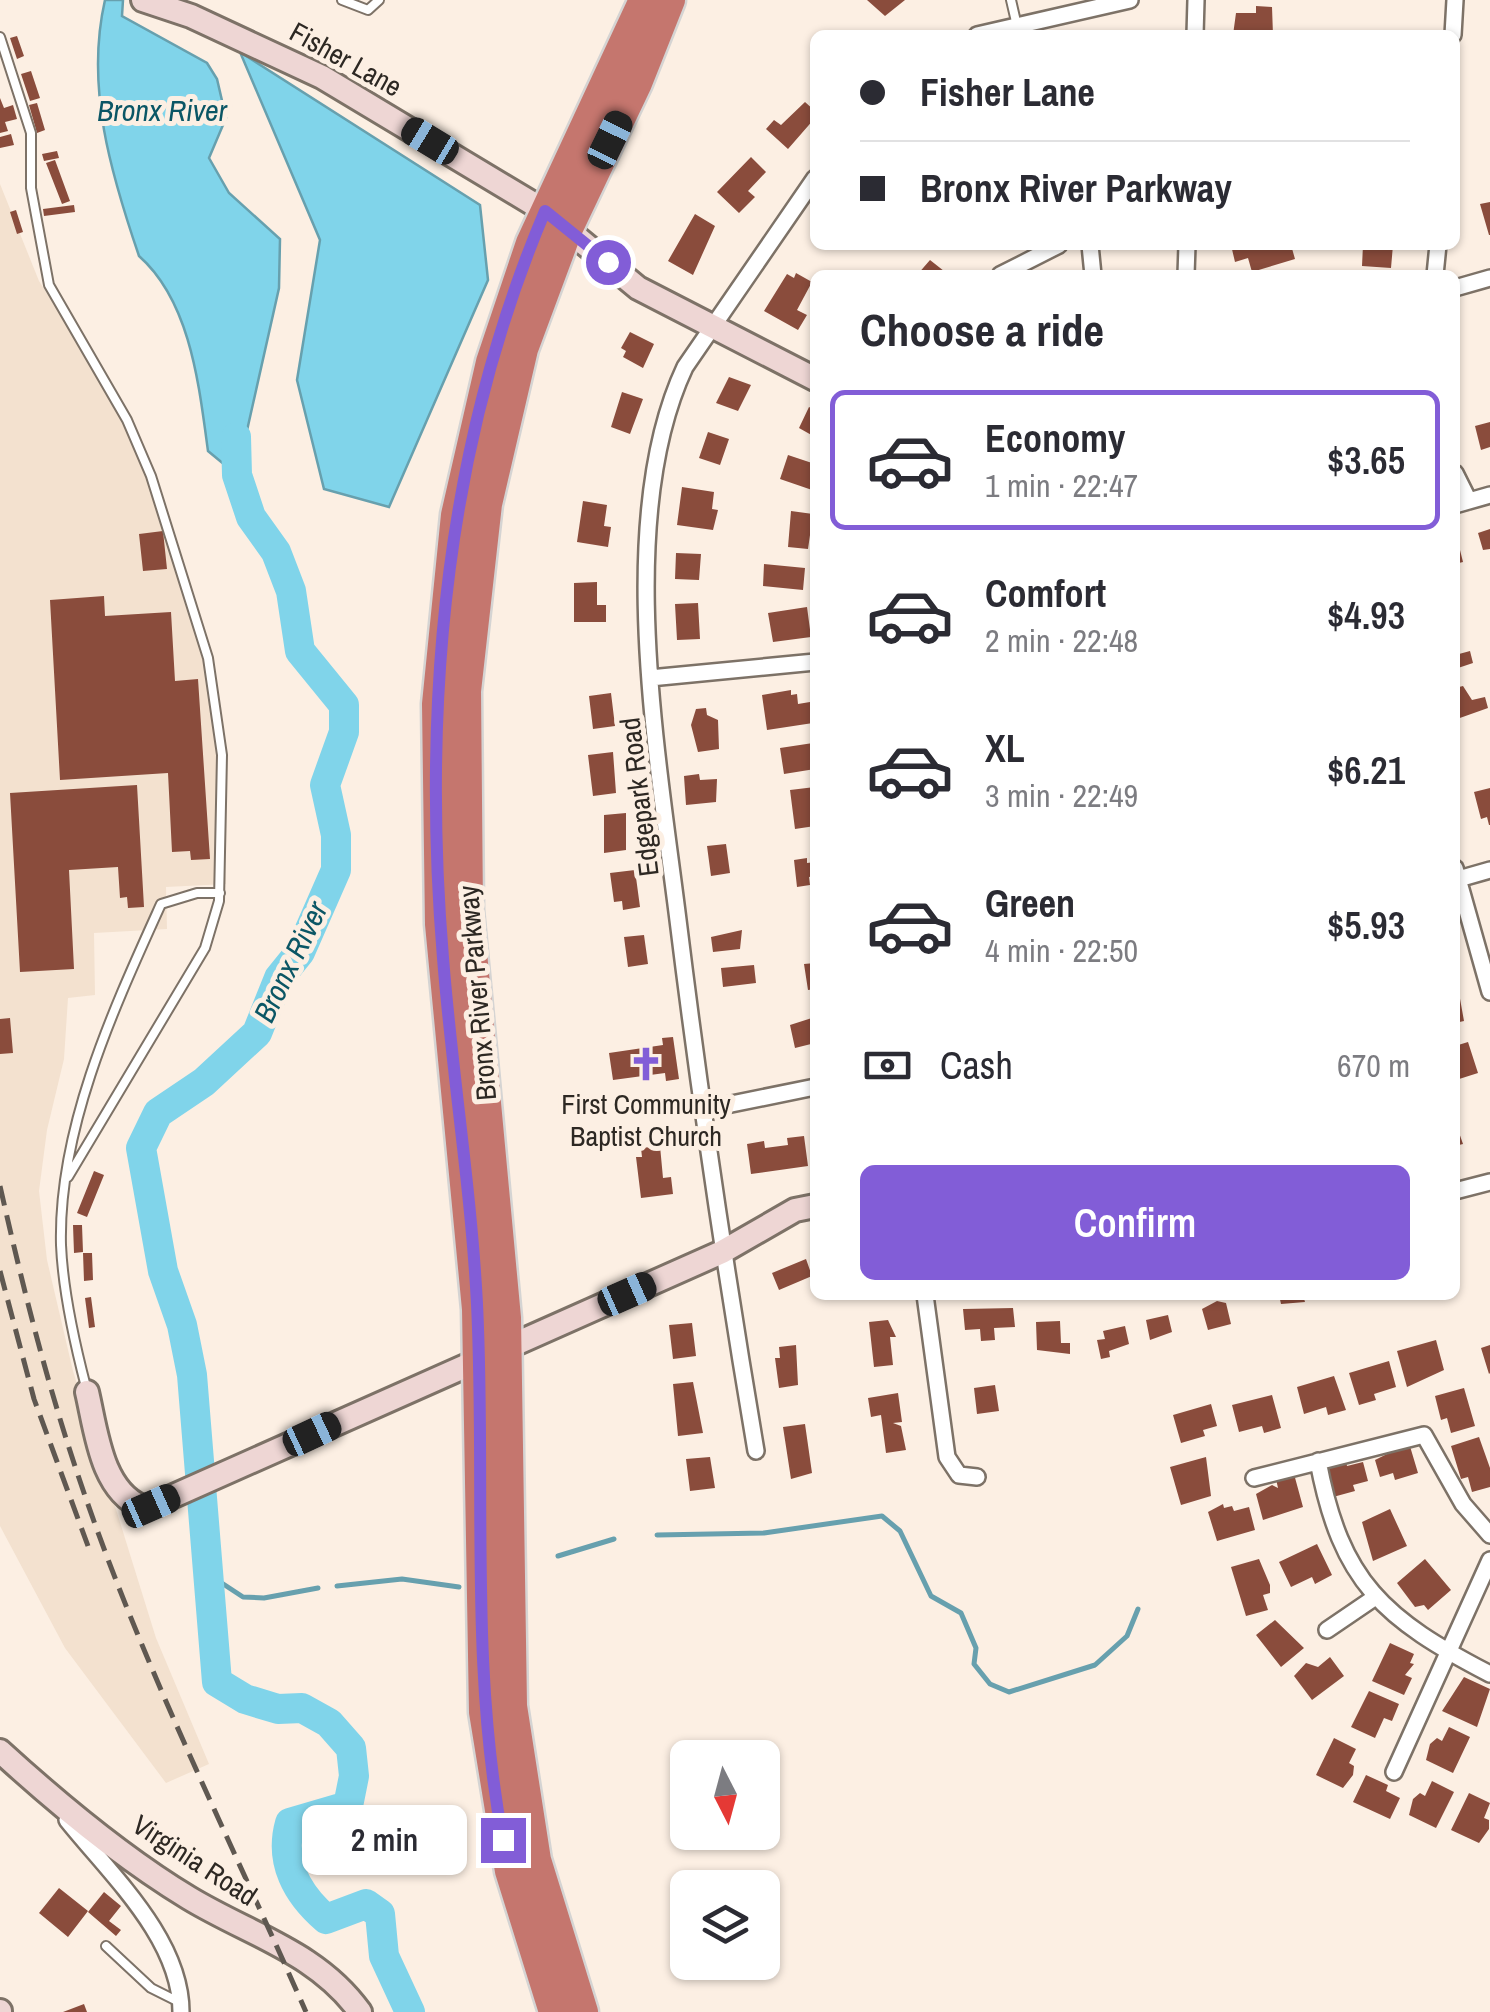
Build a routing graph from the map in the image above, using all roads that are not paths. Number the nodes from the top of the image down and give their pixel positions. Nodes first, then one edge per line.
1 (142, 0) edge
2 (342, 0) edge
3 (380, 0) edge
4 (644, 0) edge
5 (670, 0) edge
6 (1011, 0) edge
7 (1130, 0) edge
8 (1196, 0) edge
9 (1456, 0) edge
10 (191, 8) edge
11 (1018, 26) junction
12 (1000, 30) edge
13 (1195, 30) edge
14 (1453, 30) edge
15 (0, 37) edge
16 (810, 185) edge
17 (557, 220) junction
18 (1050, 250) edge
19 (1010, 270) edge
20 (1490, 278) edge
21 (1460, 287) edge
22 (714, 328) junction
23 (810, 376) edge
24 (1490, 494) edge
25 (1462, 503) edge
26 (810, 662) edge
27 (650, 678) junction
28 (1490, 870) edge
29 (1460, 875) edge
30 (1460, 890) edge
31 (220, 893) junction
32 (1490, 992) edge
33 (810, 1088) edge
34 (702, 1110) junction
35 (68, 1177) junction
36 (1490, 1182) edge
37 (1460, 1191) edge
38 (810, 1207) edge
39 (722, 1252) junction
40 (926, 1300) edge
41 (507, 1347) junction
42 (479, 1360) junction
43 (87, 1392) joint
44 (756, 1450) dead end
45 (1318, 1461) junction
46 (978, 1477) dead end
47 (1254, 1478) dead end
48 (1490, 1535) edge
49 (1490, 1560) edge
50 (1374, 1598) junction
51 (1326, 1630) dead end
52 (1446, 1651) junction
53 (1490, 1674) edge
54 (0, 1750) edge
55 (1394, 1772) dead end
56 (50, 1797) junction
57 (106, 1946) dead end
58 (181, 2007) edge
59 (360, 2012) edge
60 (554, 2012) edge
61 (584, 2012) edge

1 - 10 street, Fisher Lane
2 - 3 lane
4 - 17 highway, Bronx River Parkway
5 - 17 highway, Bronx River Parkway
6 - 11 lane
7 - 11 street
8 - 13 street
9 - 14 street
10 - 17 street, Fisher Lane
11 - 12 street
15 - 31 lane
16 - 22 street, Edgepark Road
17 - 22 street, Fisher Lane
17 - 41 highway, Bronx River Parkway
17 - 42 highway, Bronx River Parkway
18 - 19 street
20 - 21 street
22 - 23 street, Fisher Lane
22 - 27 street, Edgepark Road
24 - 25 street
26 - 27 street
27 - 34 street, Edgepark Road
28 - 29 street
30 - 32 street
31 - 35 lane
31 - 35 lane
33 - 34 street
34 - 39 street, Edgepark Road
35 - 43 lane
36 - 37 street
38 - 39 street
39 - 41 street
39 - 44 street, Edgepark Road
40 - 46 street
41 - 42 street
41 - 61 highway, Bronx River Parkway
42 - 43 street
42 - 60 highway, Bronx River Parkway
45 - 47 street
45 - 48 street
45 - 50 street
49 - 52 street
50 - 51 street
50 - 52 street
52 - 53 street
52 - 55 street
54 - 56 street, Virginia Road
56 - 58 street
56 - 59 street, Virginia Road
57 - 58 lane

